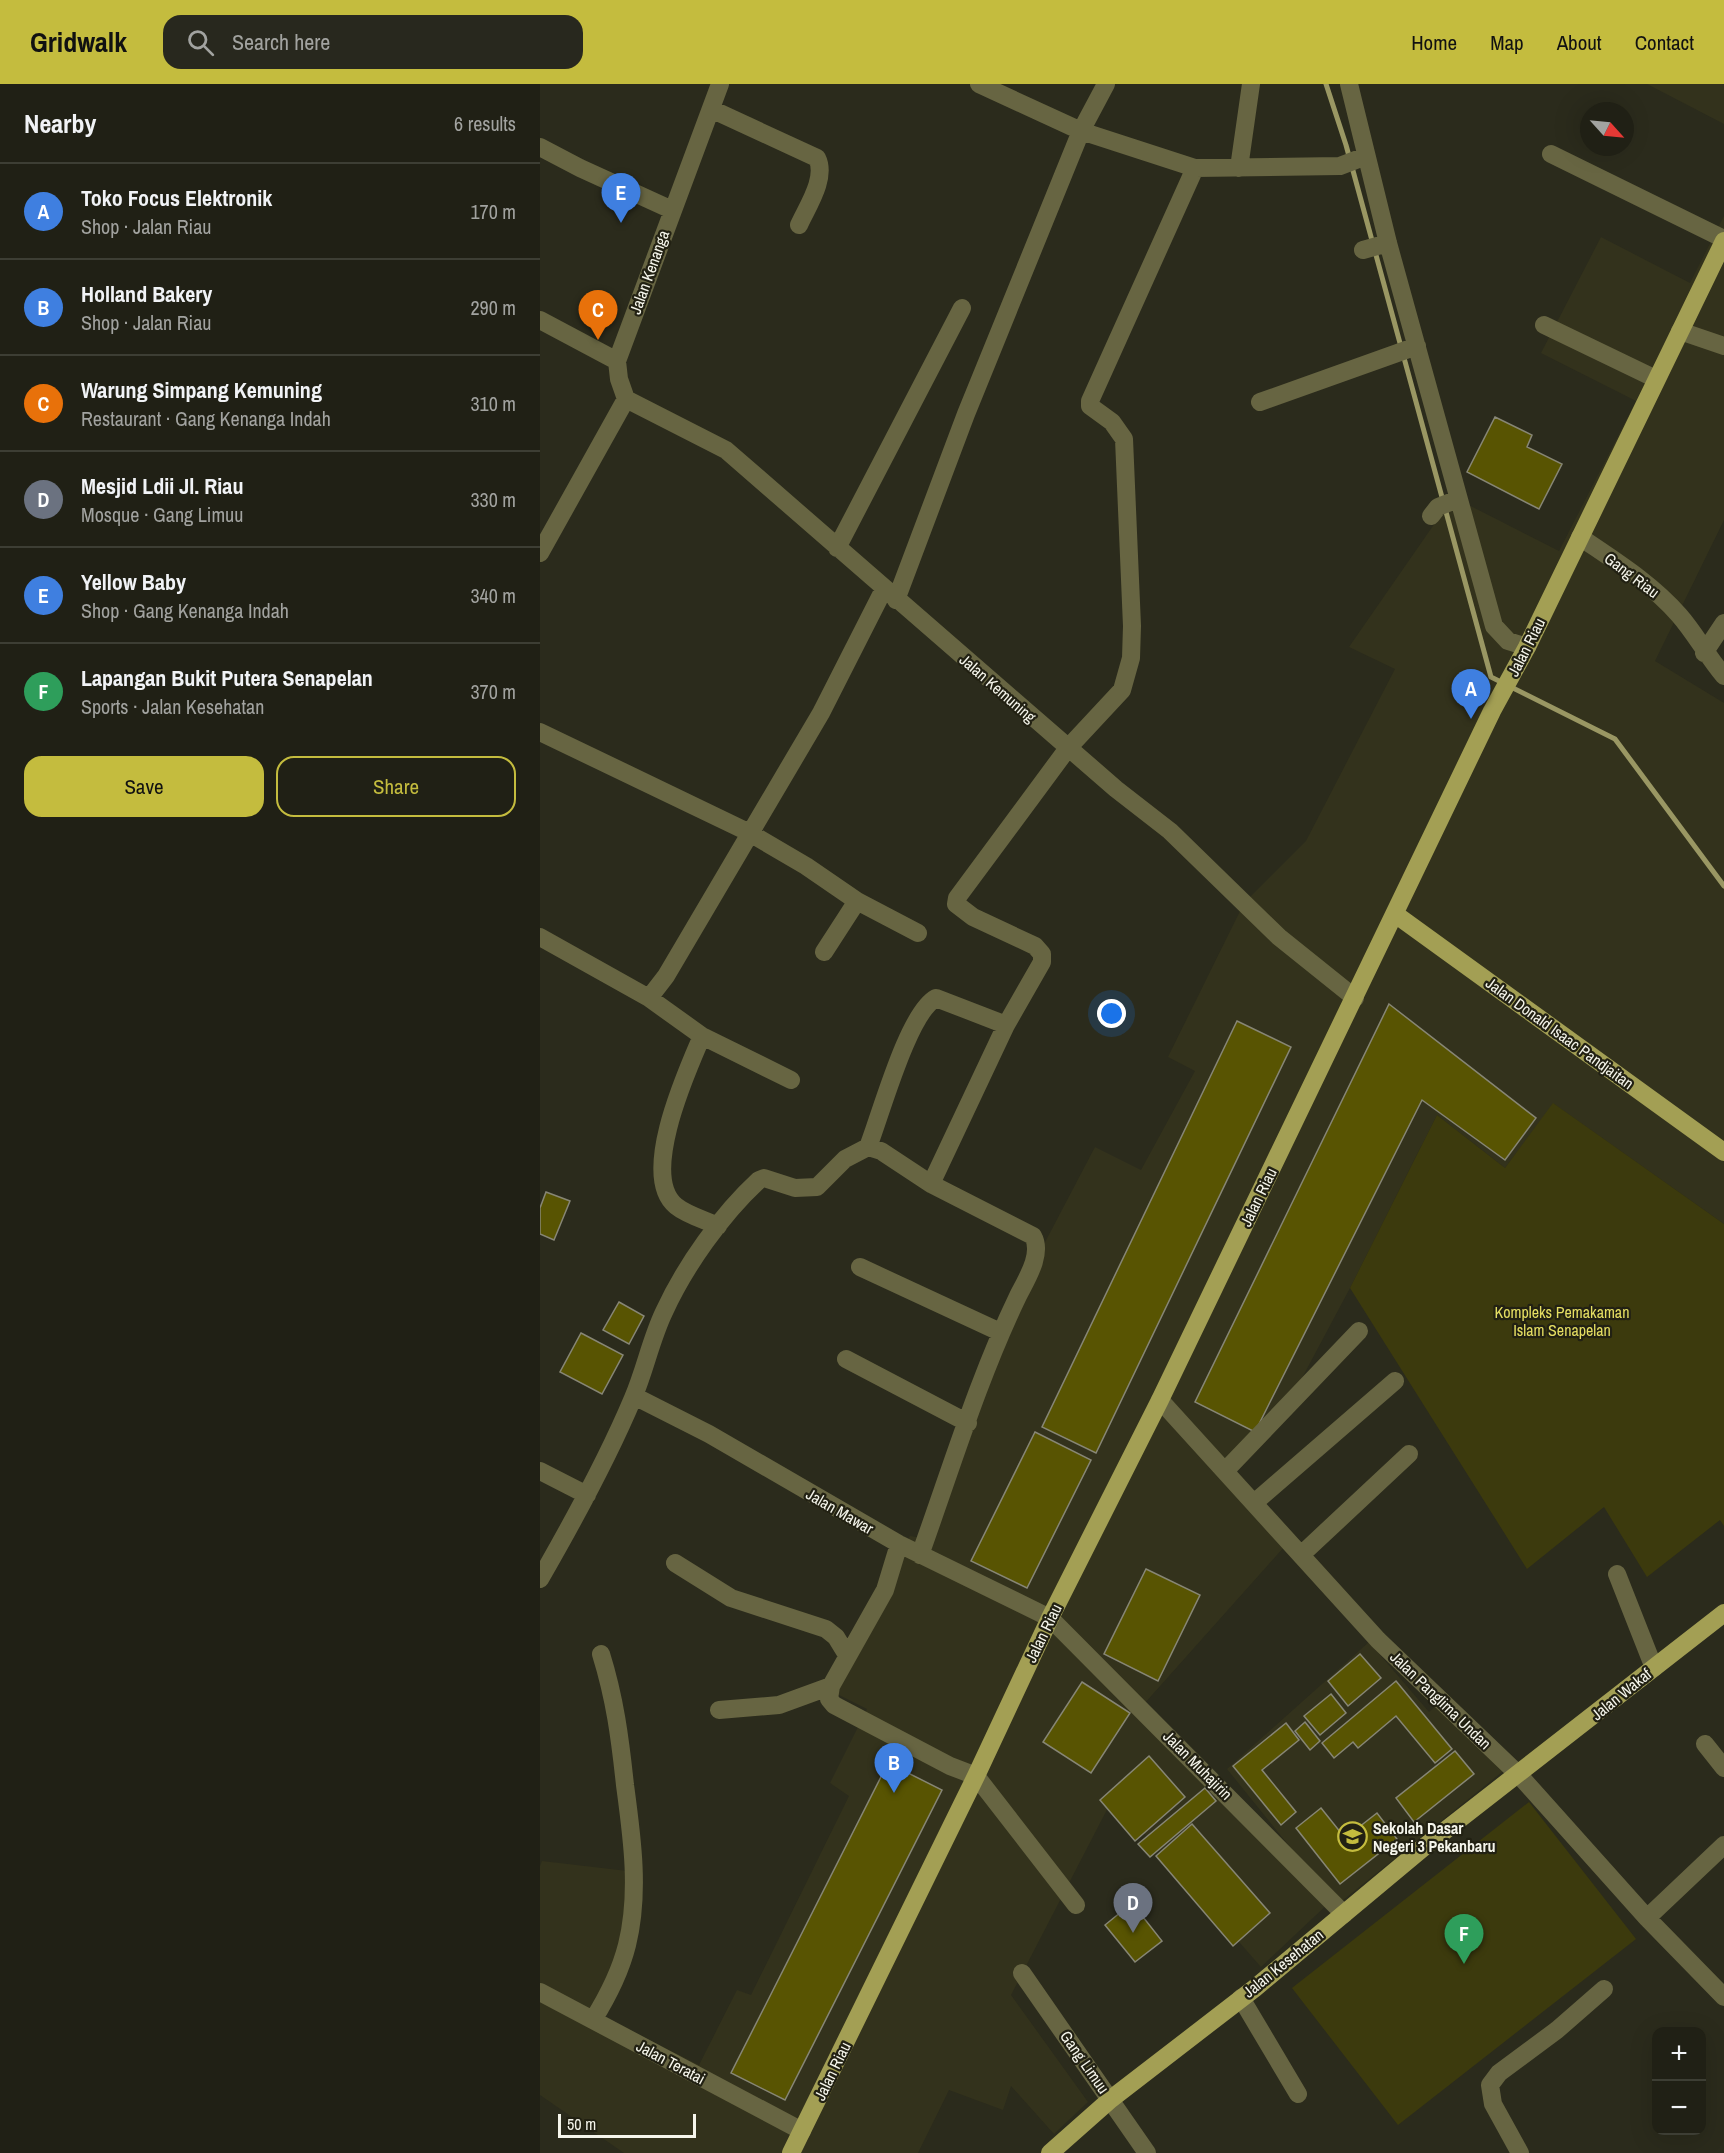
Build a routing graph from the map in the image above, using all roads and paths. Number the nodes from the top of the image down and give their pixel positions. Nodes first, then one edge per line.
1 (720, 84) edge
2 (980, 84) edge
3 (1106, 84) edge
4 (1251, 84) edge
5 (1349, 84) edge
6 (711, 109) junction
7 (1081, 131) junction
8 (540, 147) edge
9 (1551, 154) dead end
10 (1354, 161) junction
11 (1195, 168) junction
12 (1239, 168) junction
13 (672, 210) junction
14 (799, 225) dead end
15 (1724, 240) edge
16 (962, 308) dead end
17 (540, 320) edge
18 (1544, 326) dead end
19 (1680, 330) junction
20 (1724, 346) edge
21 (1411, 349) junction
22 (617, 361) junction
23 (1656, 379) junction
24 (626, 399) junction
25 (1260, 402) dead end
26 (1580, 537) junction
27 (837, 548) junction
28 (540, 553) edge
29 (890, 594) junction
30 (1724, 623) edge
31 (1527, 647) junction
32 (1704, 652) junction
33 (1724, 675) edge
34 (540, 732) edge
35 (1068, 748) junction
36 (748, 832) junction
37 (856, 901) junction
38 (1395, 914) junction
39 (918, 933) dead end
40 (540, 937) edge
41 (824, 952) dead end
42 (649, 998) junction
43 (1355, 998) junction
44 (1006, 1025) junction
45 (702, 1036) junction
46 (791, 1080) dead end
47 (868, 1147) junction
48 (1724, 1152) edge
49 (931, 1184) junction
50 (718, 1226) junction
51 (860, 1267) dead end
52 (1359, 1331) dead end
53 (1000, 1332) junction
54 (846, 1359) dead end
55 (1395, 1381) dead end
56 (634, 1396) junction
57 (1160, 1400) junction
58 (968, 1423) junction
59 (1409, 1454) dead end
60 (540, 1471) edge
61 (1225, 1471) junction
62 (587, 1495) junction
63 (1254, 1503) junction
64 (899, 1544) junction
65 (920, 1555) junction
66 (1301, 1555) junction
67 (675, 1563) dead end
68 (1617, 1574) dead end
69 (540, 1579) edge
70 (1724, 1613) edge
71 (1050, 1618) junction
72 (601, 1654) dead end
73 (847, 1655) junction
74 (1654, 1668) junction
75 (831, 1686) junction
76 (719, 1710) dead end
77 (1705, 1744) dead end
78 (1724, 1768) edge
79 (1519, 1775) junction
80 (976, 1776) junction
81 (1724, 1845) edge
82 (1076, 1905) dead end
83 (1344, 1914) junction
84 (1647, 1918) junction
85 (1022, 1972) dead end
86 (1604, 1989) dead end
87 (540, 1992) edge
88 (1724, 1997) edge
89 (1241, 1998) junction
90 (594, 2020) junction
91 (1298, 2094) dead end
92 (1111, 2099) junction
93 (802, 2131) junction
94 (791, 2153) edge
95 (1050, 2153) edge
96 (1147, 2153) edge
97 (1520, 2153) edge

1 - 6 street, Jalan Kenanga
2 - 7 street
3 - 7 street
4 - 12 street
5 - 10 street
6 - 13 street, Jalan Kenanga
6 - 14 street
7 - 11 street
7 - 29 street
8 - 13 street
9 - 15 street
10 - 12 street
10 - 21 street
11 - 12 street
11 - 35 street
13 - 22 street, Jalan Kenanga
15 - 19 main road, Jalan Riau
16 - 27 street
17 - 22 street
18 - 23 street
19 - 20 street
19 - 23 main road, Jalan Riau
21 - 25 street
21 - 31 street
22 - 24 street
23 - 26 main road, Jalan Riau
24 - 27 street, Jalan Kemuning
24 - 28 street
26 - 31 main road, Jalan Riau
26 - 32 street, Gang Riau
27 - 29 street, Jalan Kemuning
29 - 35 street, Jalan Kemuning
29 - 36 street
30 - 32 street
31 - 38 main road, Jalan Riau
32 - 33 street, Gang Riau
34 - 36 street
35 - 43 street, Jalan Kemuning
35 - 44 street
36 - 37 street
36 - 42 street
37 - 39 street
37 - 41 street
38 - 43 main road, Jalan Riau
38 - 48 main road, Jalan Donald Isaac Pandjaitan
40 - 42 street
42 - 45 street
43 - 57 main road, Jalan Riau
44 - 47 street
44 - 49 street
45 - 46 street
45 - 50 street
47 - 49 street
47 - 50 street
49 - 53 street
50 - 56 street
51 - 53 street
52 - 61 street
53 - 58 street
54 - 58 street
55 - 63 street
56 - 62 street
56 - 64 street, Jalan Mawar
57 - 61 street, Jalan Panglima Undan
57 - 71 main road, Jalan Riau
58 - 65 street
59 - 66 street
60 - 62 street
61 - 63 street, Jalan Panglima Undan
62 - 69 street
63 - 66 street, Jalan Panglima Undan
64 - 65 street, Jalan Mawar
64 - 73 street
65 - 71 street, Jalan Mawar
66 - 79 street, Jalan Panglima Undan
67 - 73 street
68 - 74 street
70 - 74 main road, Jalan Wakaf
71 - 80 main road, Jalan Riau
71 - 83 street, Jalan Muhajirin
72 - 90 street
73 - 75 street
74 - 79 main road, Jalan Wakaf
75 - 76 street
75 - 80 street
77 - 78 street
79 - 83 main road, Jalan Kesehatan
79 - 84 street, Jalan Panglima Undan
80 - 82 street
80 - 93 main road, Jalan Riau
81 - 84 street
83 - 89 main road, Jalan Kesehatan
84 - 88 street, Jalan Panglima Undan
85 - 92 street, Gang Limuu
86 - 97 street
87 - 90 street, Jalan Teratai
89 - 91 street
89 - 92 main road, Jalan Kesehatan
90 - 93 street, Jalan Teratai
92 - 95 main road, Jalan Kesehatan
92 - 96 street, Gang Limuu
93 - 94 main road, Jalan Riau

